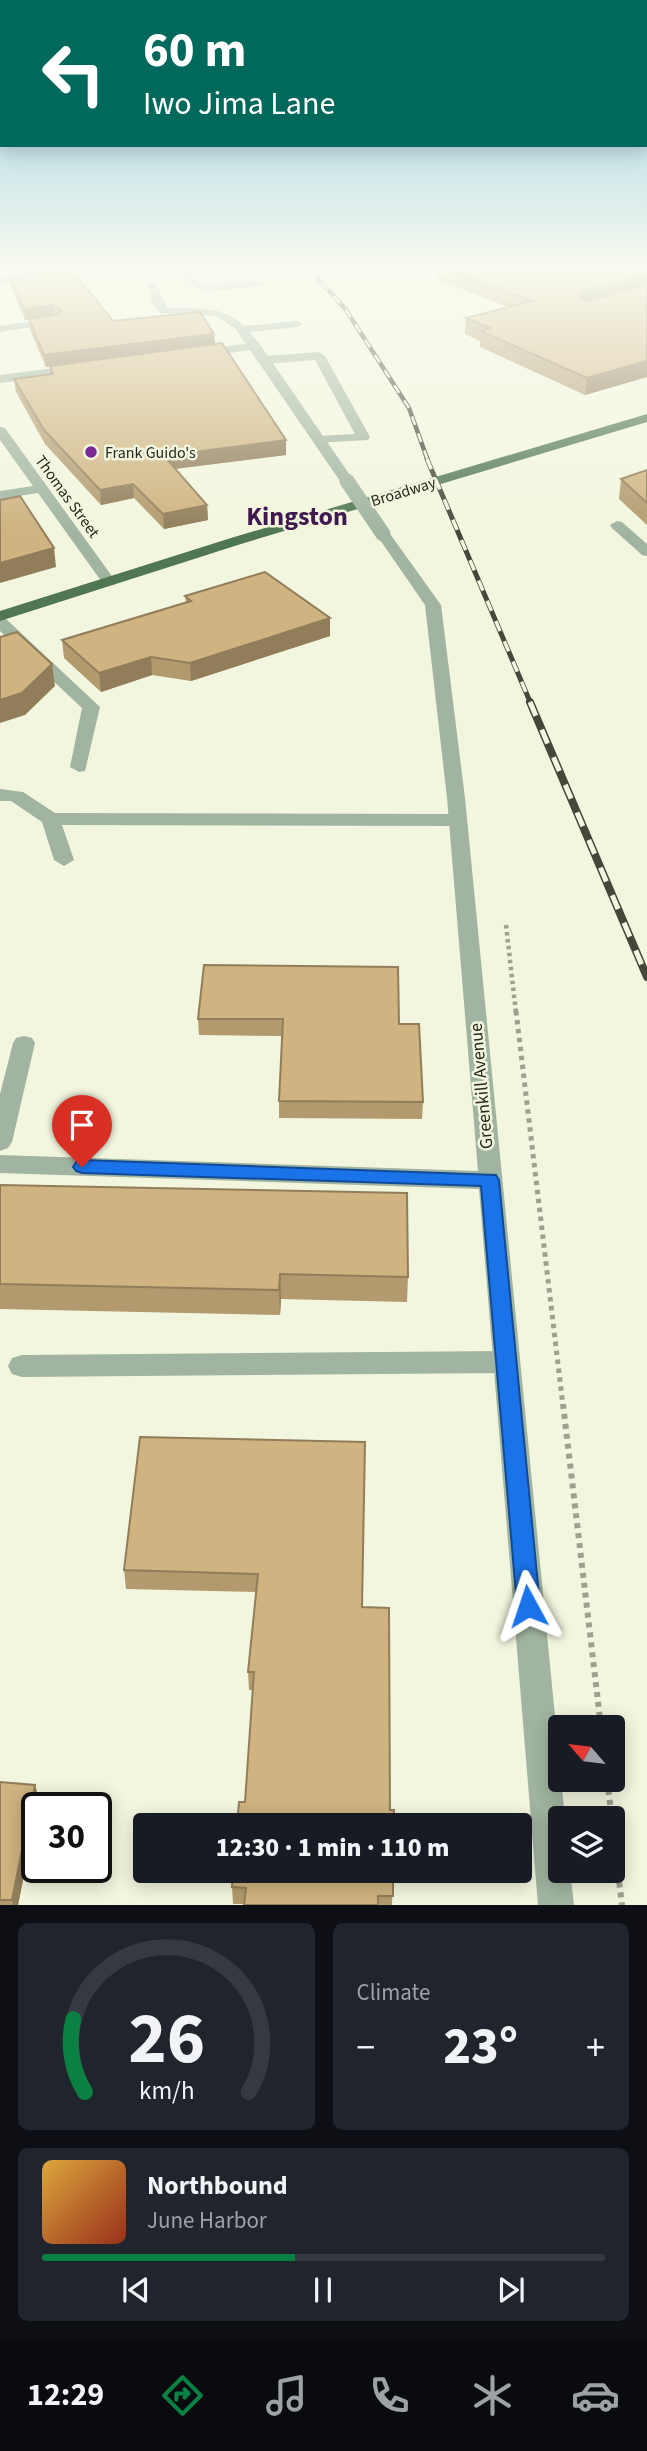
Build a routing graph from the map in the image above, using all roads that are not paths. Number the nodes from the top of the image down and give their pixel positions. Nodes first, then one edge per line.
1 (292, 358) edge
2 (319, 358) edge
3 (264, 360) joint
4 (94, 367) edge
5 (0, 379) edge
6 (647, 418) edge
7 (0, 431) edge
8 (319, 440) junction
9 (40, 489) junction
10 (0, 495) edge
11 (617, 525) dead end
12 (647, 552) edge
13 (109, 582) junction
14 (0, 619) edge
15 (79, 767) dead end
16 (0, 795) edge
17 (51, 819) junction
18 (457, 820) junction
19 (64, 860) dead end
20 (24, 1043) dead end
21 (0, 1142) edge
22 (0, 1164) edge
23 (490, 1180) junction
24 (506, 1362) junction
25 (22, 1366) dead end
26 (556, 1905) edge

1 - 3 street
2 - 8 street
3 - 8 street, Greenkill Avenue
4 - 5 street
6 - 13 highway, Broadway
7 - 9 street, Thomas Street
8 - 18 street, Greenkill Avenue, bridge
9 - 10 street
9 - 13 street, Thomas Street
11 - 12 street
13 - 14 highway, Broadway
14 - 15 street
16 - 17 street
17 - 18 street
17 - 19 street
18 - 23 street, Greenkill Avenue
20 - 21 street
22 - 23 street
23 - 24 street, Greenkill Avenue
24 - 25 street
24 - 26 street, Greenkill Avenue

